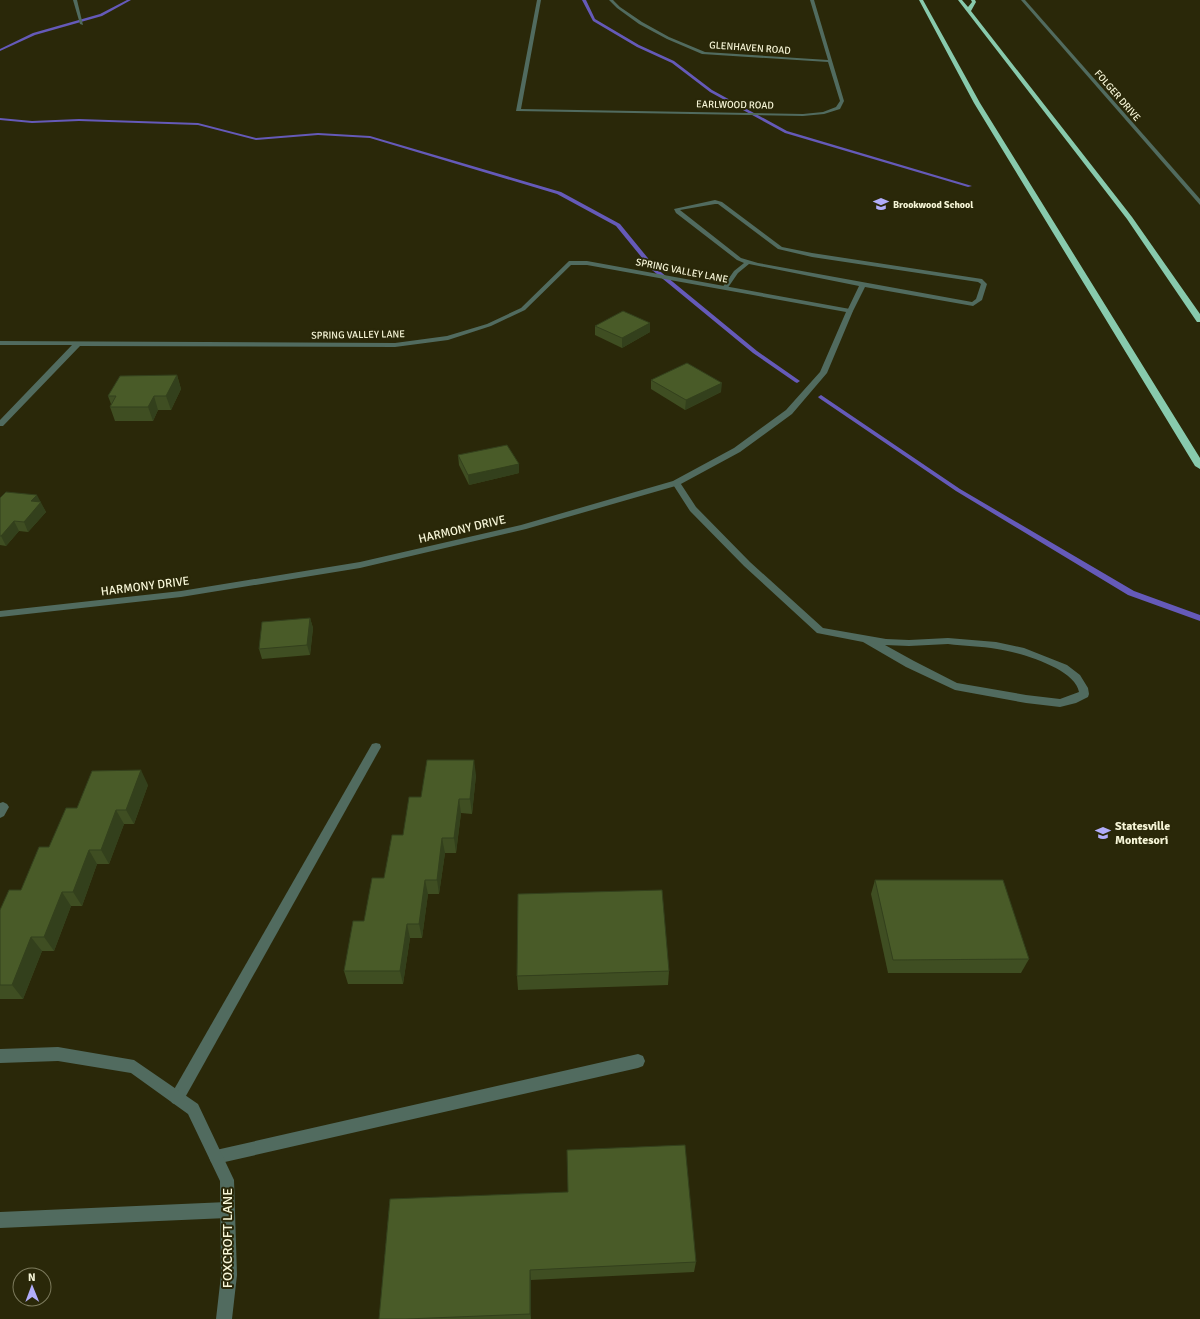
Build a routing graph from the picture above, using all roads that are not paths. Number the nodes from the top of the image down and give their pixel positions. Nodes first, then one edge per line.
1 (75, 0) edge
2 (539, 0) edge
3 (611, 0) edge
4 (812, 0) edge
5 (921, 0) edge
6 (960, 0) edge
7 (973, 0) edge
8 (1023, 0) edge
9 (968, 11) junction
10 (82, 24) dead end
11 (830, 61) junction
12 (1200, 203) edge
13 (748, 262) junction
14 (863, 285) junction
15 (725, 288) junction
16 (850, 311) junction
17 (1200, 320) edge
18 (78, 342) junction
19 (0, 343) edge
20 (0, 424) edge
21 (1200, 466) edge
22 (676, 482) junction
23 (0, 614) edge
24 (866, 639) junction
25 (376, 747) dead end
26 (0, 1056) edge
27 (638, 1061) dead end
28 (177, 1098) junction
29 (216, 1158) junction
30 (227, 1210) junction
31 (0, 1220) edge
32 (224, 1319) edge

1 - 10 street
2 - 11 street, EARLWOOD ROAD
3 - 11 street, GLENHAVEN ROAD
4 - 11 street, EARLWOOD ROAD
5 - 21 highway
6 - 9 highway
7 - 9 highway
8 - 12 street, FOLGER DRIVE
9 - 17 highway
13 - 14 street
13 - 14 street
13 - 15 street
14 - 16 street, HARMONY DRIVE
15 - 16 street, SPRING VALLEY LANE
15 - 18 street, SPRING VALLEY LANE
16 - 22 street, HARMONY DRIVE
18 - 19 street
18 - 20 street
22 - 23 street, HARMONY DRIVE
22 - 24 street
24 - 24 street
25 - 28 street
26 - 28 street, FOXCROFT LANE
27 - 29 street
28 - 29 street, FOXCROFT LANE
29 - 30 street, FOXCROFT LANE
30 - 31 street
30 - 32 street, FOXCROFT LANE

